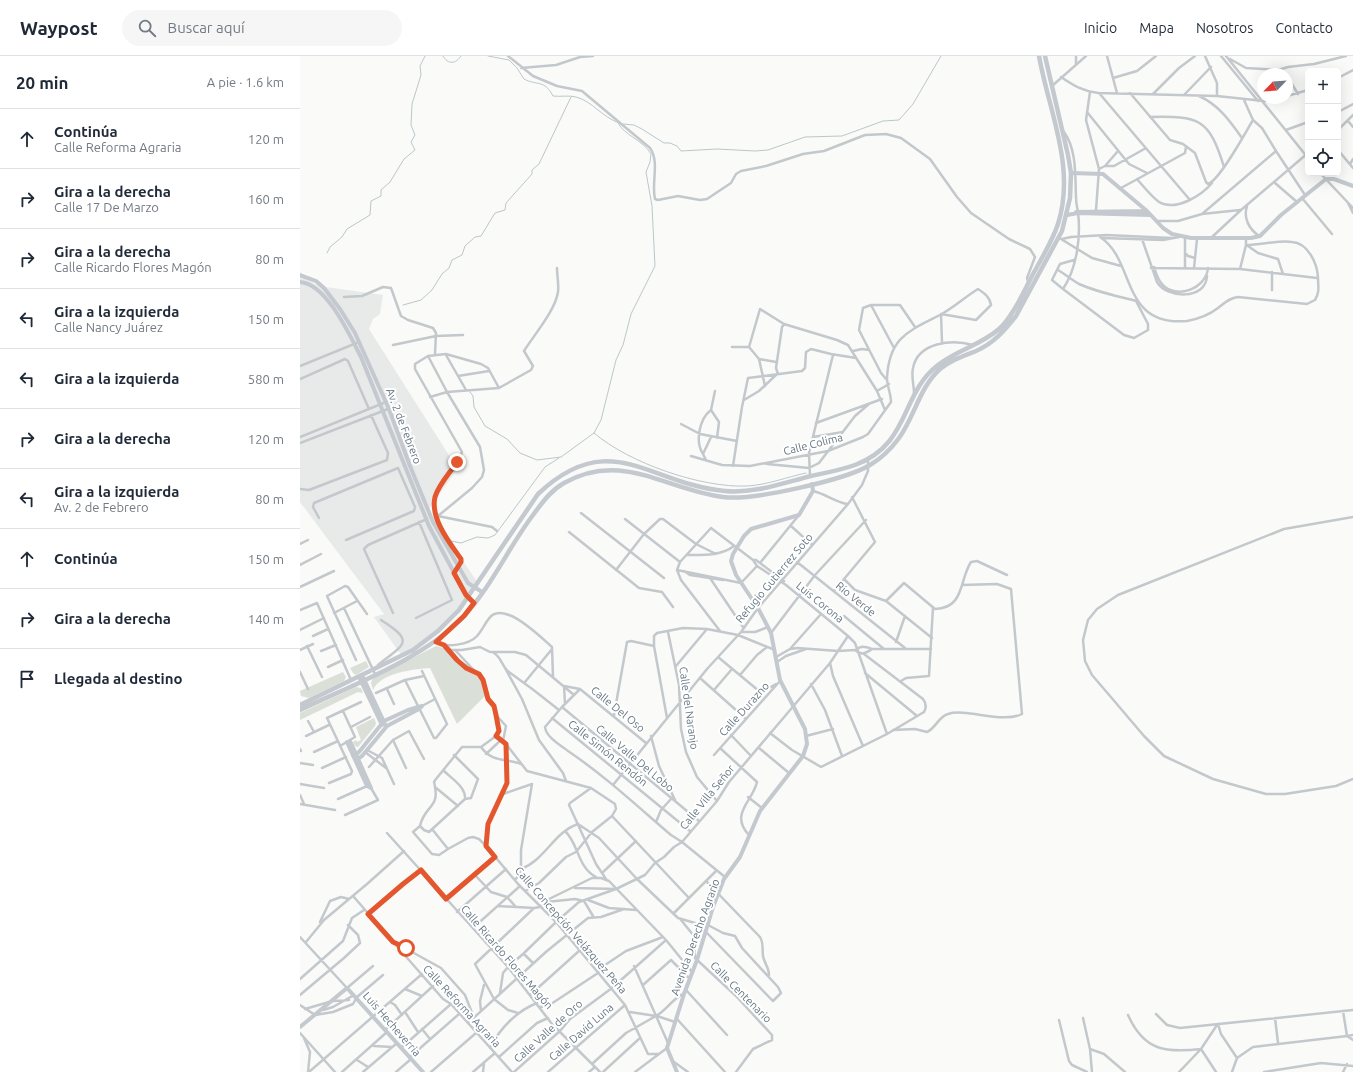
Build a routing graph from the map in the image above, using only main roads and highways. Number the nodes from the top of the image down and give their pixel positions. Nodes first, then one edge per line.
1 (1039, 56) edge
2 (1046, 57) edge
3 (1045, 256) junction
4 (414, 652) junction
5 (361, 678) junction
6 (301, 706) edge

1 - 3 main road
2 - 3 main road
3 - 4 main road
3 - 4 main road
4 - 5 main road
5 - 6 main road
5 - 6 main road

